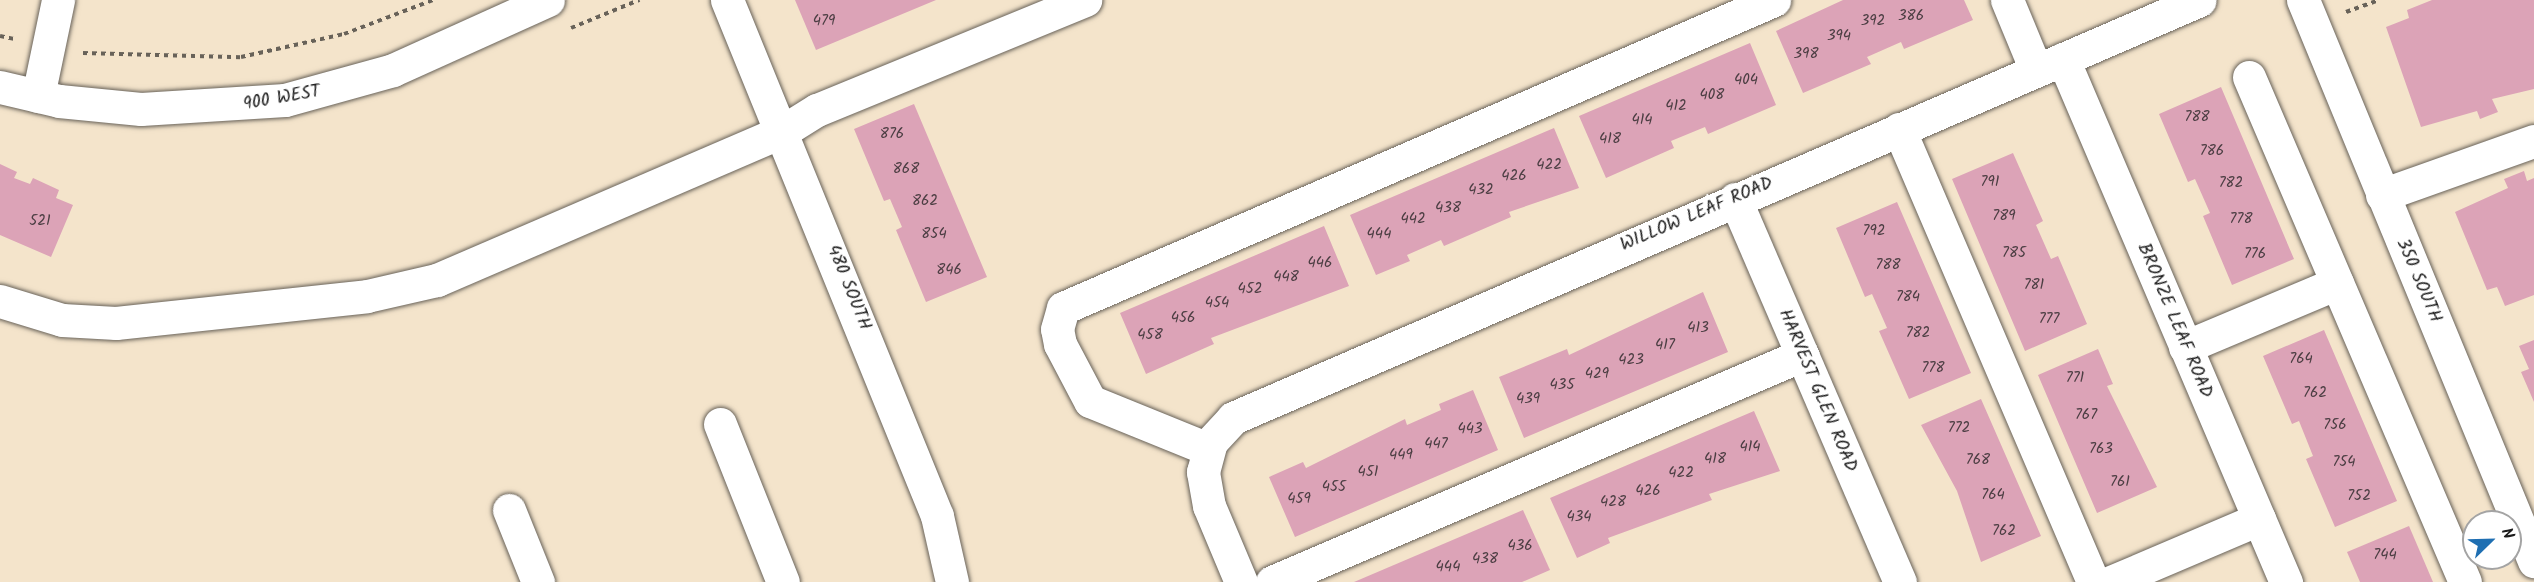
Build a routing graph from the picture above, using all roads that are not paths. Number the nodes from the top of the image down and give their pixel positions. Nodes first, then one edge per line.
1 (58, 0) edge
2 (548, 0) edge
3 (728, 0) edge
4 (1085, 0) edge
5 (1774, 0) edge
6 (2007, 0) edge
7 (2200, 0) edge
8 (2303, 0) edge
9 (2050, 64) junction
10 (2249, 77) dead end
11 (0, 87) edge
12 (38, 96) junction
13 (1899, 129) junction
14 (783, 131) junction
15 (2534, 141) edge
16 (2382, 195) junction
17 (1735, 199) junction
18 (2337, 283) junction
19 (0, 301) edge
20 (2185, 347) junction
21 (1802, 355) junction
22 (720, 424) dead end
23 (1208, 448) junction
24 (509, 510) dead end
25 (2259, 519) junction
26 (2534, 561) edge
27 (538, 582) edge
28 (783, 582) edge
29 (952, 582) edge
30 (1241, 582) edge
31 (1272, 582) edge
32 (1900, 582) edge
33 (2093, 582) edge
34 (2111, 582) edge
35 (2286, 582) edge
36 (2465, 582) edge

1 - 12 street
2 - 12 street, 900 WEST
3 - 14 street, 480 SOUTH
4 - 14 street
5 - 23 street
6 - 9 street, BRONZE LEAF ROAD
7 - 9 street, WILLOW LEAF ROAD
8 - 16 street, 350 SOUTH
9 - 13 street, WILLOW LEAF ROAD
9 - 20 street, BRONZE LEAF ROAD
10 - 18 street
11 - 12 street, 900 WEST
13 - 17 street, WILLOW LEAF ROAD
13 - 33 street
14 - 19 street
14 - 29 street, 480 SOUTH
15 - 16 street
16 - 26 street, 350 SOUTH
17 - 21 street, HARVEST GLEN ROAD
17 - 23 street, WILLOW LEAF ROAD
18 - 20 street
18 - 36 street
20 - 25 street, BRONZE LEAF ROAD
21 - 31 street
21 - 32 street, HARVEST GLEN ROAD
22 - 28 street
23 - 30 street
24 - 27 street
25 - 34 street
25 - 35 street, BRONZE LEAF ROAD

